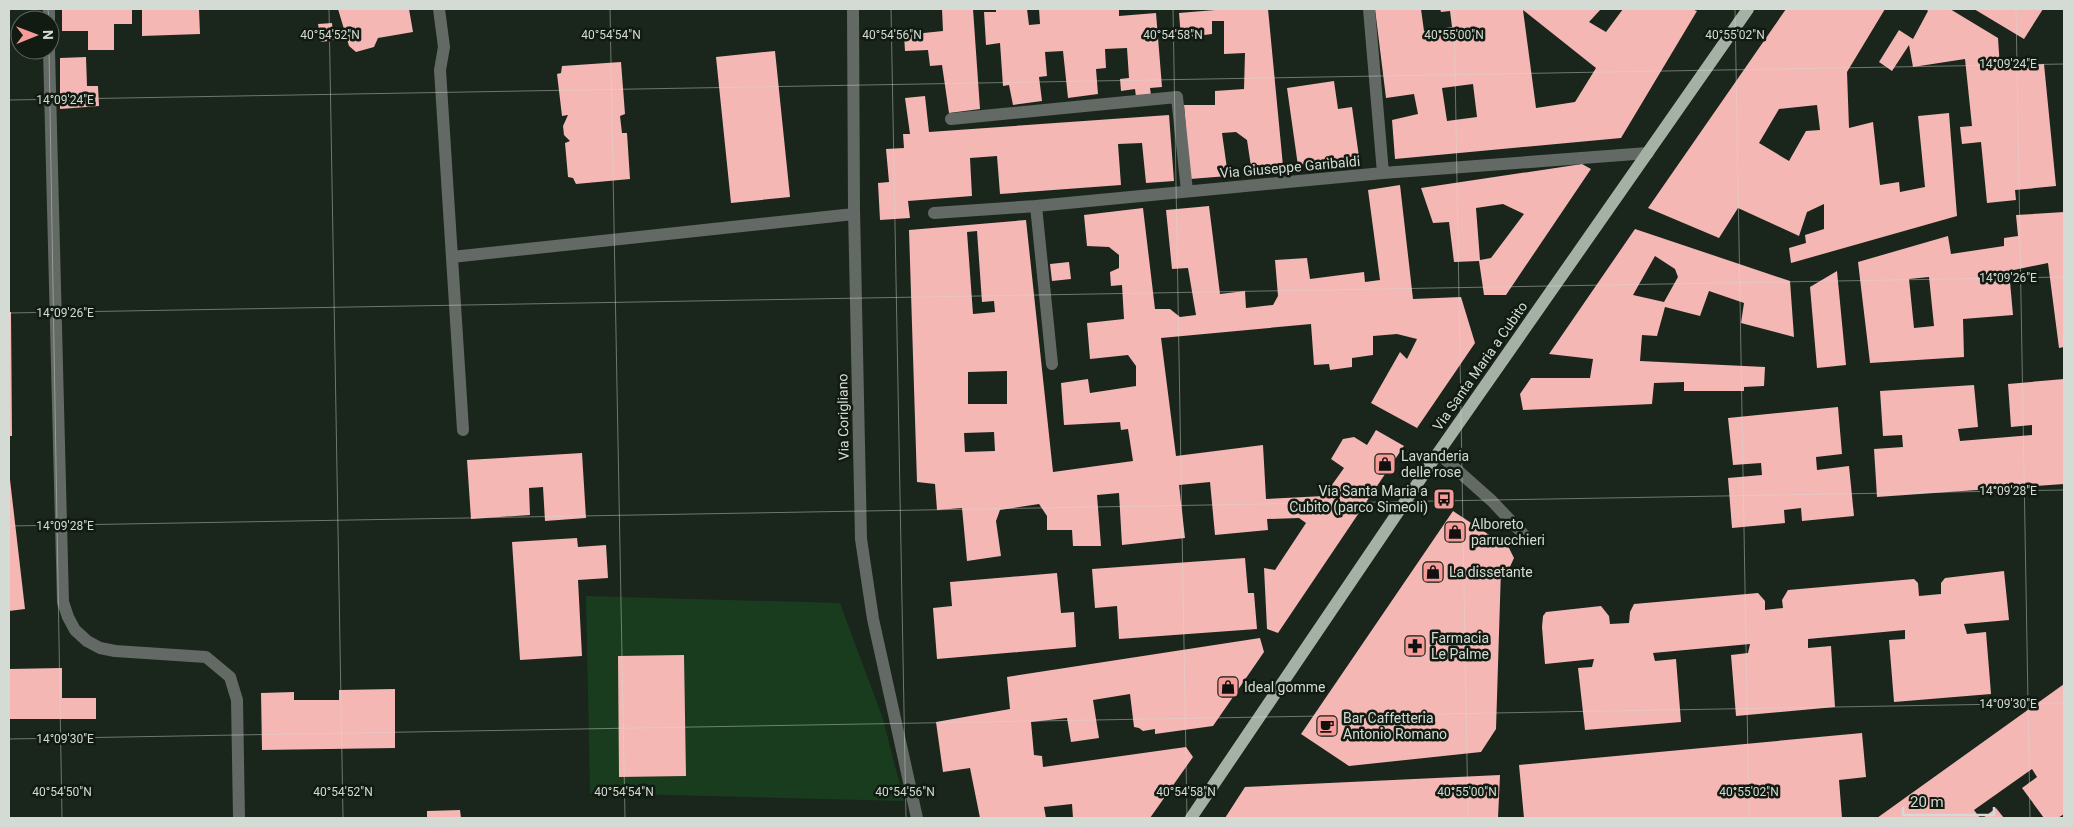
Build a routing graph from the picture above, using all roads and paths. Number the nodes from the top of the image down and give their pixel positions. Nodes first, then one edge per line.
1 (439, 9) edge
2 (852, 9) edge
3 (1369, 9) edge
4 (1748, 9) edge
5 (49, 60) edge
6 (951, 120) dead end
7 (1648, 153) junction
8 (1383, 173) junction
9 (1187, 191) junction
10 (1036, 206) junction
11 (934, 213) dead end
12 (854, 214) junction
13 (452, 257) junction
14 (1052, 364) dead end
15 (463, 430) dead end
16 (1438, 452) junction
17 (1525, 536) dead end
18 (240, 818) edge
19 (917, 818) edge
20 (1191, 818) edge

1 - 13 street
2 - 12 street, Via Corigliano
3 - 8 street
4 - 7 main road, Via Santa Maria a Cubito
5 - 18 street
6 - 9 street
7 - 8 street, Via Giuseppe Garibaldi
7 - 16 main road, Via Santa Maria a Cubito
8 - 9 street, Via Giuseppe Garibaldi
9 - 10 street, Via Giuseppe Garibaldi
10 - 11 street, Via Giuseppe Garibaldi
10 - 14 street
12 - 13 street
12 - 19 street, Via Corigliano
13 - 15 street
16 - 17 street
16 - 20 main road, Via Santa Maria a Cubito

